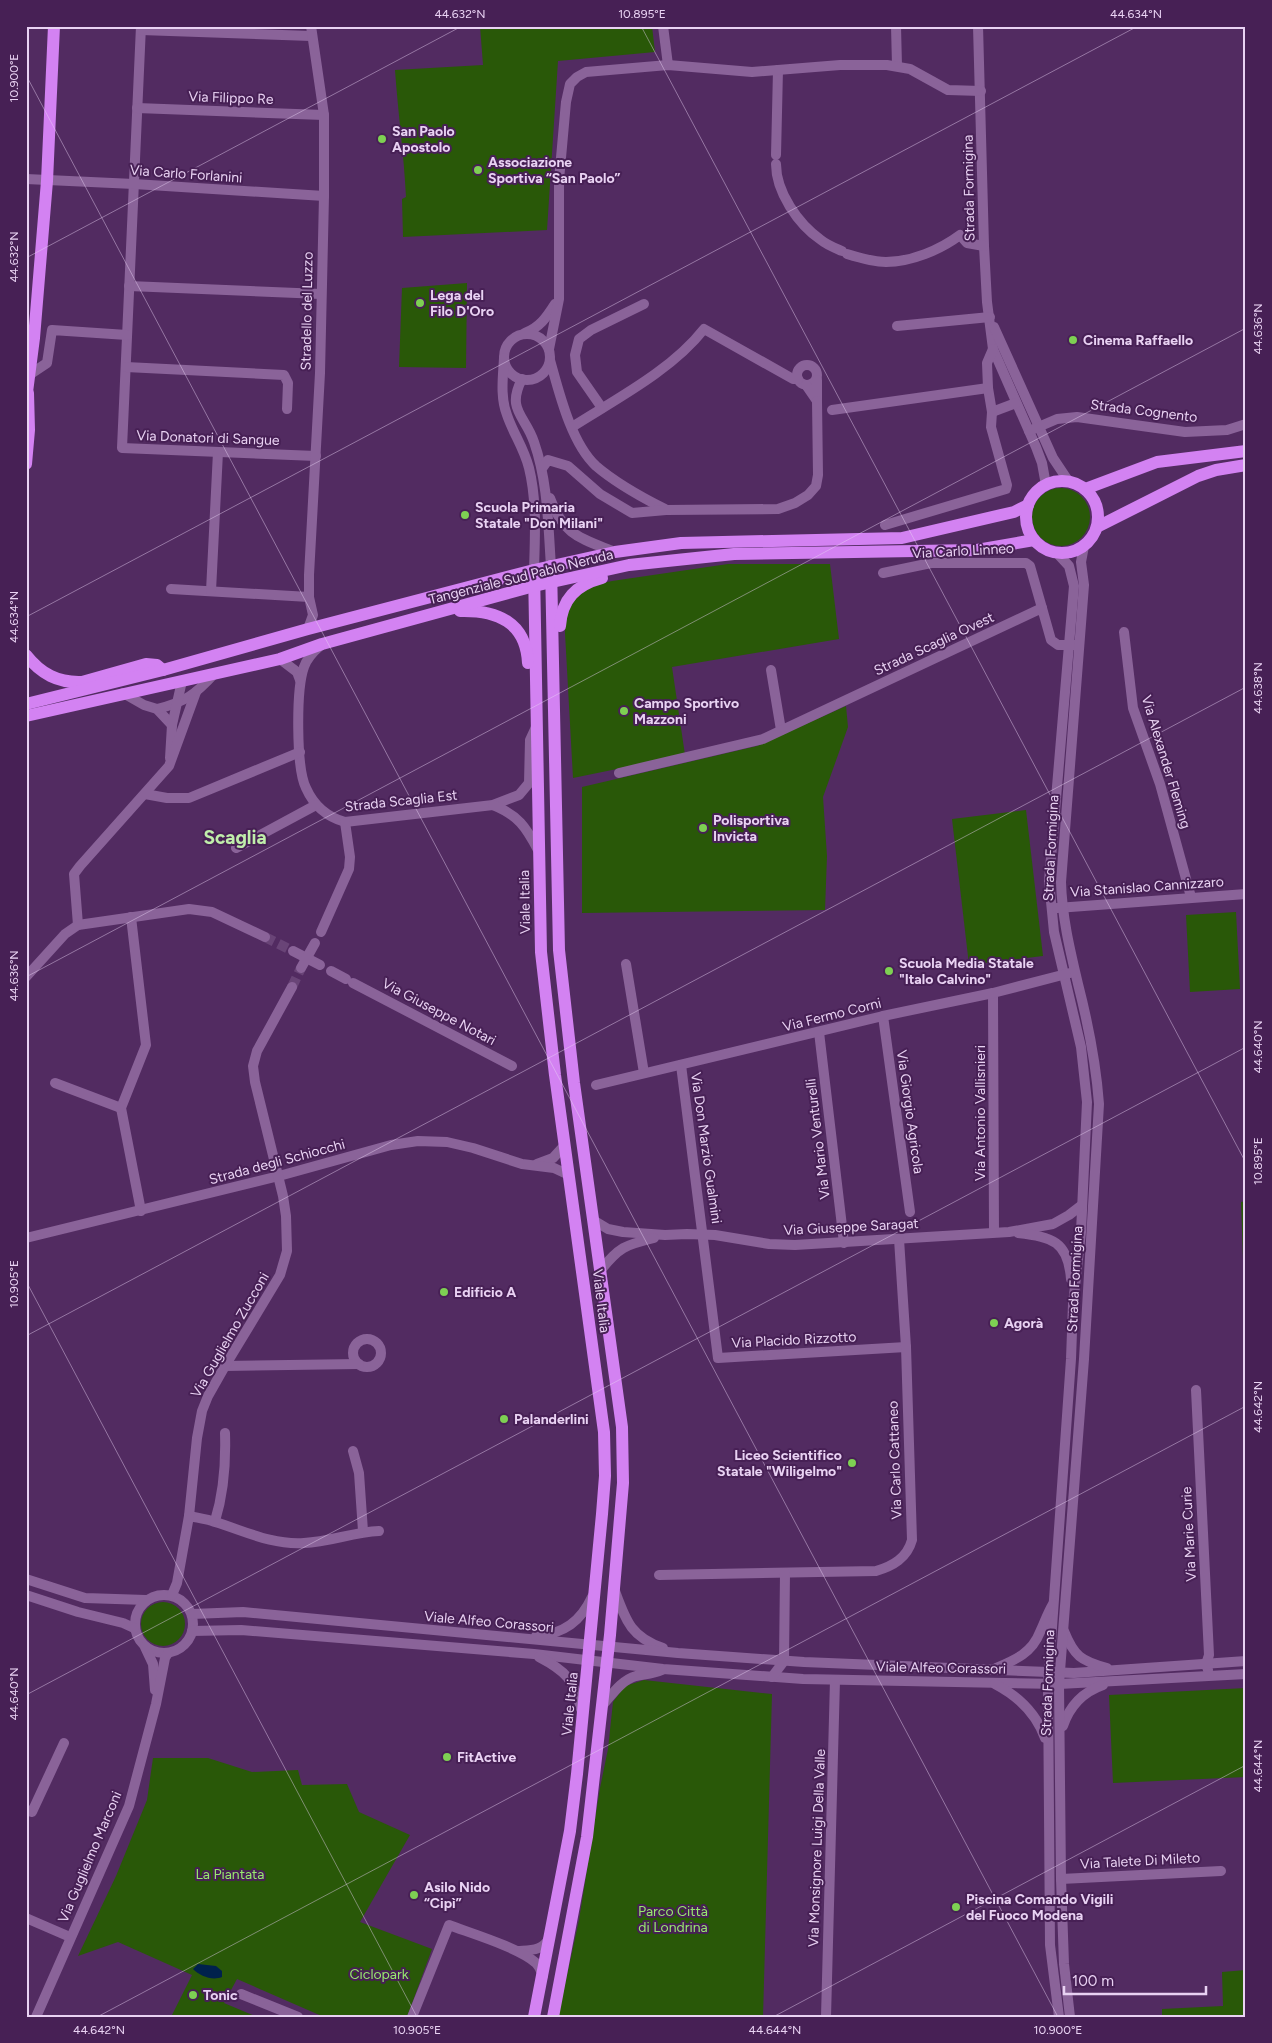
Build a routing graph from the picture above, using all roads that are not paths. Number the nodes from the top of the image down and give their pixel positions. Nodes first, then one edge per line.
1 (54, 26) edge
2 (663, 26) edge
3 (896, 26) edge
4 (978, 26) edge
5 (141, 28) edge
6 (311, 31) edge
7 (668, 65) junction
8 (898, 66) junction
9 (778, 70) junction
10 (981, 91) junction
11 (138, 108) junction
12 (324, 115) junction
13 (26, 179) edge
14 (47, 181) junction
15 (134, 184) junction
16 (324, 196) junction
17 (984, 246) junction
18 (129, 286) junction
19 (321, 294) junction
20 (559, 299) junction
21 (644, 304) dead end
22 (990, 317) junction
23 (897, 326) dead end
24 (127, 335) junction
25 (518, 336) junction
26 (997, 347) junction
27 (549, 349) junction
28 (504, 358) junction
29 (550, 360) junction
30 (126, 367) junction
31 (30, 375) junction
32 (538, 377) junction
33 (522, 379) junction
34 (817, 380) junction
35 (802, 382) junction
36 (988, 388) junction
37 (560, 395) junction
38 (27, 397) edge
39 (817, 401) junction
40 (1016, 403) junction
41 (602, 408) junction
42 (287, 409) dead end
43 (832, 410) dead end
44 (992, 412) junction
45 (1246, 424) edge
46 (1039, 426) junction
47 (572, 427) junction
48 (1029, 431) junction
49 (1246, 451) edge
50 (218, 452) junction
51 (316, 456) junction
52 (26, 464) edge
53 (1246, 465) edge
54 (543, 467) junction
55 (1069, 482) junction
56 (1046, 485) junction
57 (546, 489) junction
58 (1084, 489) junction
59 (1028, 505) junction
60 (666, 510) junction
61 (885, 525) dead end
62 (1097, 527) junction
63 (1034, 540) junction
64 (1084, 546) junction
65 (615, 552) junction
66 (1057, 553) junction
67 (551, 566) junction
68 (629, 566) junction
69 (534, 570) junction
70 (883, 573) dead end
71 (552, 582) junction
72 (534, 586) junction
73 (171, 589) dead end
74 (211, 591) junction
75 (309, 597) junction
76 (1042, 608) junction
77 (443, 611) junction
78 (308, 629) junction
79 (1124, 632) dead end
80 (277, 638) junction
81 (322, 644) junction
82 (1074, 645) junction
83 (26, 655) edge
84 (280, 659) junction
85 (163, 670) junction
86 (771, 670) dead end
87 (215, 674) junction
88 (182, 680) junction
89 (300, 680) junction
90 (196, 692) junction
91 (123, 693) junction
92 (535, 696) junction
93 (178, 704) junction
94 (157, 709) junction
95 (28, 713) edge
96 (172, 725) junction
97 (555, 726) junction
98 (536, 727) junction
99 (781, 730) junction
100 (300, 752) junction
101 (169, 766) junction
102 (619, 773) dead end
103 (145, 794) junction
104 (316, 805) junction
105 (493, 805) junction
106 (345, 822) junction
107 (236, 848) dead end
108 (538, 851) junction
109 (1246, 894) edge
110 (1191, 897) junction
111 (1062, 908) junction
112 (1051, 909) junction
113 (131, 917) junction
114 (78, 925) junction
115 (321, 932) dead end
116 (266, 937) tunnel mouth
117 (315, 943) dead end
118 (293, 951) tunnel mouth
119 (306, 958) junction
120 (626, 964) dead end
121 (320, 965) dead end
122 (301, 968) tunnel mouth
123 (331, 971) dead end
124 (1075, 972) junction
125 (1065, 974) junction
126 (26, 978) edge
127 (292, 987) tunnel mouth
128 (992, 993) junction
129 (884, 1016) junction
130 (819, 1032) junction
131 (681, 1065) junction
132 (512, 1066) dead end
133 (644, 1073) junction
134 (55, 1083) dead end
135 (596, 1085) dead end
136 (120, 1108) junction
137 (565, 1145) junction
138 (1096, 1146) junction
139 (536, 1164) junction
140 (569, 1175) junction
141 (279, 1176) junction
142 (1082, 1205) junction
143 (141, 1211) junction
144 (910, 1212) dead end
145 (593, 1220) junction
146 (994, 1232) junction
147 (1009, 1232) junction
148 (665, 1235) junction
149 (704, 1235) junction
150 (26, 1238) edge
151 (900, 1239) junction
152 (844, 1243) junction
153 (600, 1271) junction
154 (1073, 1304) junction
155 (906, 1347) junction
156 (359, 1364) dead end
157 (225, 1366) junction
158 (1196, 1390) dead end
159 (225, 1433) dead end
160 (352, 1451) dead end
161 (189, 1516) junction
162 (215, 1522) junction
163 (363, 1531) junction
164 (379, 1531) dead end
165 (785, 1573) junction
166 (659, 1575) dead end
167 (26, 1579) edge
168 (597, 1587) junction
169 (615, 1590) junction
170 (26, 1595) edge
171 (172, 1595) junction
172 (146, 1600) junction
173 (1054, 1603) junction
174 (192, 1614) junction
175 (134, 1628) junction
176 (1063, 1628) junction
177 (192, 1631) junction
178 (516, 1638) junction
179 (591, 1645) junction
180 (145, 1647) junction
181 (608, 1647) junction
182 (168, 1653) junction
183 (678, 1653) junction
184 (534, 1654) junction
185 (589, 1661) junction
186 (1246, 1661) edge
187 (606, 1662) junction
188 (784, 1662) junction
189 (1206, 1664) junction
190 (663, 1669) junction
191 (992, 1669) junction
192 (1049, 1671) junction
193 (1118, 1671) junction
194 (1060, 1672) junction
195 (1246, 1674) edge
196 (1210, 1676) junction
197 (772, 1678) junction
198 (835, 1680) junction
199 (1109, 1682) junction
200 (992, 1683) junction
201 (1048, 1684) junction
202 (1059, 1684) junction
203 (156, 1704) junction
204 (601, 1707) junction
205 (583, 1722) junction
206 (1060, 1737) junction
207 (64, 1744) dead end
208 (1048, 1748) junction
209 (26, 1810) edge
210 (1221, 1871) dead end
211 (1061, 1879) junction
212 (26, 1918) edge
213 (552, 1930) junction
214 (70, 1938) junction
215 (518, 1951) junction
216 (543, 1976) junction
217 (241, 1994) dead end
218 (36, 2017) edge
219 (298, 2017) edge
220 (412, 2017) edge
221 (534, 2017) edge
222 (553, 2017) edge
223 (826, 2017) edge
224 (1059, 2017) edge
225 (1070, 2017) edge

1 - 14 main road
2 - 7 street
3 - 8 street
4 - 10 street, Strada Formigina
5 - 6 street
5 - 11 street, Via Donatori di Sangue
6 - 12 street, Stradello del Luzzo
7 - 9 street
7 - 20 street
8 - 9 street
8 - 10 street
9 - 17 street
10 - 17 street, Strada Formigina
11 - 12 street, Via Filippo Re
11 - 15 street, Via Donatori di Sangue
12 - 16 street, Stradello del Luzzo
13 - 14 street, Via Carlo Forlanini
14 - 15 street, Via Carlo Forlanini
14 - 31 main road
15 - 16 street, Via Carlo Forlanini
15 - 18 street, Via Donatori di Sangue
16 - 19 street, Stradello del Luzzo
17 - 22 street, Strada Formigina
18 - 19 street
18 - 24 street, Via Donatori di Sangue
19 - 51 street, Stradello del Luzzo
20 - 25 street
20 - 27 street
21 - 41 street
22 - 23 street
22 - 26 street, Strada Formigina
24 - 30 street, Via Donatori di Sangue
24 - 31 street
25 - 27 street
25 - 28 street
26 - 36 street, Strada Formigina
26 - 40 street, Strada Formigina
26 - 46 street, Strada Formigina
27 - 29 street
28 - 33 street
28 - 69 street
29 - 32 street
29 - 37 street
30 - 42 street
30 - 50 street, Via Donatori di Sangue
31 - 38 main road
32 - 33 street
32 - 37 street
33 - 54 street
34 - 35 street
34 - 35 street
34 - 39 street
35 - 39 street
35 - 41 street
36 - 43 street
36 - 44 street, Strada Formigina
37 - 47 street
38 - 52 main road
39 - 60 street
40 - 44 street
40 - 48 street, Strada Formigina
41 - 47 street
44 - 61 street, Strada Formigina
45 - 46 street, Strada Cognento
46 - 48 street
46 - 55 street, Strada Formigina
47 - 60 street
48 - 56 street, Strada Formigina
49 - 58 main road
50 - 51 street, Via Donatori di Sangue
50 - 74 street
51 - 75 street, Stradello del Luzzo
53 - 62 main road
54 - 57 street
54 - 60 street
55 - 56 main road
55 - 58 main road
56 - 59 main road
57 - 65 street
57 - 67 street
58 - 62 main road
59 - 63 main road
59 - 65 main road, Tangenziale Sud Pablo Neruda
62 - 64 main road
63 - 66 main road
63 - 68 main road, Tangenziale Sud Pablo Neruda
64 - 66 main road
64 - 82 street, Strada Formigina
65 - 67 main road, Tangenziale Sud Pablo Neruda
66 - 82 street, Strada Formigina
67 - 69 main road, Tangenziale Sud Pablo Neruda
67 - 71 main road
68 - 71 main road, Tangenziale Sud Pablo Neruda
68 - 97 main road
69 - 72 main road, Viale Italia
69 - 78 main road, Tangenziale Sud Pablo Neruda
70 - 76 street, Via Carlo Linneo
71 - 72 main road, Tangenziale Sud Pablo Neruda
71 - 97 main road
72 - 77 main road, Tangenziale Sud Pablo Neruda
72 - 92 main road, Viale Italia
73 - 74 street
74 - 75 street
75 - 78 street, Stradello del Luzzo
76 - 82 street
76 - 99 street, Strada Scaglia Ovest
77 - 81 main road, Tangenziale Sud Pablo Neruda
77 - 92 main road
78 - 80 main road, Tangenziale Sud Pablo Neruda
79 - 110 street, Via Alexander Fleming
80 - 85 main road, Tangenziale Sud Pablo Neruda
80 - 88 main road
81 - 84 main road, Tangenziale Sud Pablo Neruda
81 - 89 street, Strada Scaglia Est
82 - 111 street, Strada Formigina
82 - 112 street, Strada Formigina
83 - 85 main road
84 - 87 main road, Tangenziale Sud Pablo Neruda
84 - 89 street
85 - 95 main road, Tangenziale Sud Pablo Neruda
86 - 99 street
87 - 88 main road, Tangenziale Sud Pablo Neruda
87 - 90 street
88 - 91 main road, Tangenziale Sud Pablo Neruda
88 - 93 street
89 - 100 street, Strada Scaglia Est
90 - 93 street
90 - 101 street
91 - 94 street
91 - 95 main road, Tangenziale Sud Pablo Neruda
92 - 98 main road, Viale Italia
93 - 94 street
93 - 96 street
94 - 96 street
96 - 101 street
97 - 145 main road, Viale Italia
98 - 105 street, Strada Scaglia Est
98 - 108 main road, Viale Italia
99 - 102 street, Strada Scaglia Ovest
100 - 103 street
100 - 104 street, Strada Scaglia Est
101 - 103 street
103 - 114 street
104 - 106 street, Strada Scaglia Est
104 - 107 street
105 - 106 street, Strada Scaglia Est
105 - 108 street
106 - 115 street
108 - 137 main road, Viale Italia
109 - 110 street, Via Stanislao Cannizzaro
110 - 111 street, Via Stanislao Cannizzaro
111 - 112 street, Via Stanislao Cannizzaro
111 - 124 street, Strada Formigina
112 - 125 street, Strada Formigina
113 - 114 street
113 - 116 street
113 - 136 street
114 - 126 street
117 - 119 street
118 - 119 street
119 - 121 street
119 - 122 street
120 - 133 street
123 - 132 street, Via Giuseppe Notari
124 - 125 street, Via Fermo Corni
124 - 138 street, Strada Formigina
125 - 128 street, Via Fermo Corni
125 - 138 street, Strada Formigina
127 - 141 street, Via Guglielmo Zucconi
128 - 129 street, Via Fermo Corni
128 - 146 street, Via Antonio Vallisnieri
129 - 130 street, Via Fermo Corni
129 - 144 street, Via Giorgio Agricola
130 - 131 street, Via Fermo Corni
130 - 152 street, Via Mario Venturelli
131 - 133 street, Via Fermo Corni
131 - 149 street, Via Don Marzio Gualmini
133 - 135 street, Via Fermo Corni
134 - 136 street
136 - 143 street
137 - 139 street
137 - 140 main road, Viale Italia
138 - 142 street, Strada Formigina
138 - 176 street, Strada Formigina
139 - 140 street, Strada degli Schiocchi
139 - 141 street, Strada degli Schiocchi
140 - 168 main road, Viale Italia
141 - 143 street, Strada degli Schiocchi
141 - 157 street, Via Guglielmo Zucconi
142 - 147 street, Via Giuseppe Saragat
142 - 154 street, Strada Formigina
143 - 150 street, Strada degli Schiocchi
145 - 148 street, Via Giuseppe Saragat
145 - 153 main road, Viale Italia
146 - 147 street, Via Giuseppe Saragat
146 - 151 street, Via Giuseppe Saragat
147 - 154 street, Via Giuseppe Saragat
148 - 149 street, Via Giuseppe Saragat
148 - 153 street, Via Giuseppe Saragat
149 - 152 street, Via Giuseppe Saragat
149 - 155 street, Via Placido Rizzotto
151 - 152 street, Via Giuseppe Saragat
151 - 155 street, Via Carlo Cattaneo
153 - 169 main road, Viale Italia
154 - 173 street, Strada Formigina
155 - 165 street, Via Carlo Cattaneo
156 - 157 street
157 - 161 street, Via Guglielmo Zucconi
158 - 189 street, Via Marie Curie
159 - 162 street
160 - 163 street
161 - 162 street
161 - 171 street, Via Guglielmo Zucconi
162 - 163 street
163 - 164 street
165 - 166 street, Via Carlo Cattaneo
165 - 188 street
167 - 172 street
168 - 178 street
168 - 179 main road, Viale Italia
169 - 181 main road, Viale Italia
169 - 183 street
170 - 175 street
171 - 172 street
171 - 174 street
172 - 175 street
173 - 191 street
173 - 192 street, Strada Formigina
174 - 177 street
174 - 178 street, Viale Alfeo Corassori
175 - 180 street
176 - 193 street
176 - 194 street, Strada Formigina
177 - 182 street
177 - 184 street, Viale Alfeo Corassori
178 - 179 street, Viale Alfeo Corassori
179 - 181 street, Viale Alfeo Corassori
179 - 185 main road, Viale Italia
180 - 182 street
180 - 203 street, Via Guglielmo Marconi
181 - 183 street, Viale Alfeo Corassori
181 - 187 main road, Viale Italia
182 - 203 street, Via Guglielmo Marconi
183 - 188 street, Viale Alfeo Corassori
184 - 185 street, Viale Alfeo Corassori
184 - 205 street
185 - 187 street, Viale Alfeo Corassori
185 - 205 main road, Viale Italia
186 - 189 street, Viale Alfeo Corassori
187 - 190 street, Viale Alfeo Corassori
187 - 204 main road, Viale Italia
188 - 191 street, Viale Alfeo Corassori
188 - 197 street
189 - 193 street, Viale Alfeo Corassori
189 - 196 street, Via Marie Curie
190 - 197 street, Viale Alfeo Corassori
190 - 204 street
191 - 192 street, Viale Alfeo Corassori
192 - 194 street, Viale Alfeo Corassori
192 - 201 street, Strada Formigina
193 - 194 street, Viale Alfeo Corassori
194 - 202 street, Strada Formigina
195 - 196 street, Viale Alfeo Corassori
196 - 199 street, Viale Alfeo Corassori
197 - 198 street, Viale Alfeo Corassori
198 - 200 street, Viale Alfeo Corassori
198 - 223 street, Via Monsignore Luigi Della Valle
199 - 202 street, Viale Alfeo Corassori
199 - 206 street
200 - 201 street, Viale Alfeo Corassori
200 - 208 street
201 - 202 street, Viale Alfeo Corassori
201 - 208 street, Strada Formigina
202 - 206 street, Strada Formigina
203 - 214 street, Via Guglielmo Marconi
204 - 222 main road
205 - 213 main road, Viale Italia
206 - 211 street, Strada Formigina
207 - 209 street
208 - 224 street, Strada Formigina
210 - 211 street, Via Talete Di Mileto
211 - 225 street, Strada Formigina
212 - 214 street
213 - 215 street
213 - 216 main road, Viale Italia
214 - 218 street, Via Guglielmo Marconi
215 - 216 street
215 - 220 street
216 - 221 main road, Viale Italia
217 - 219 street

